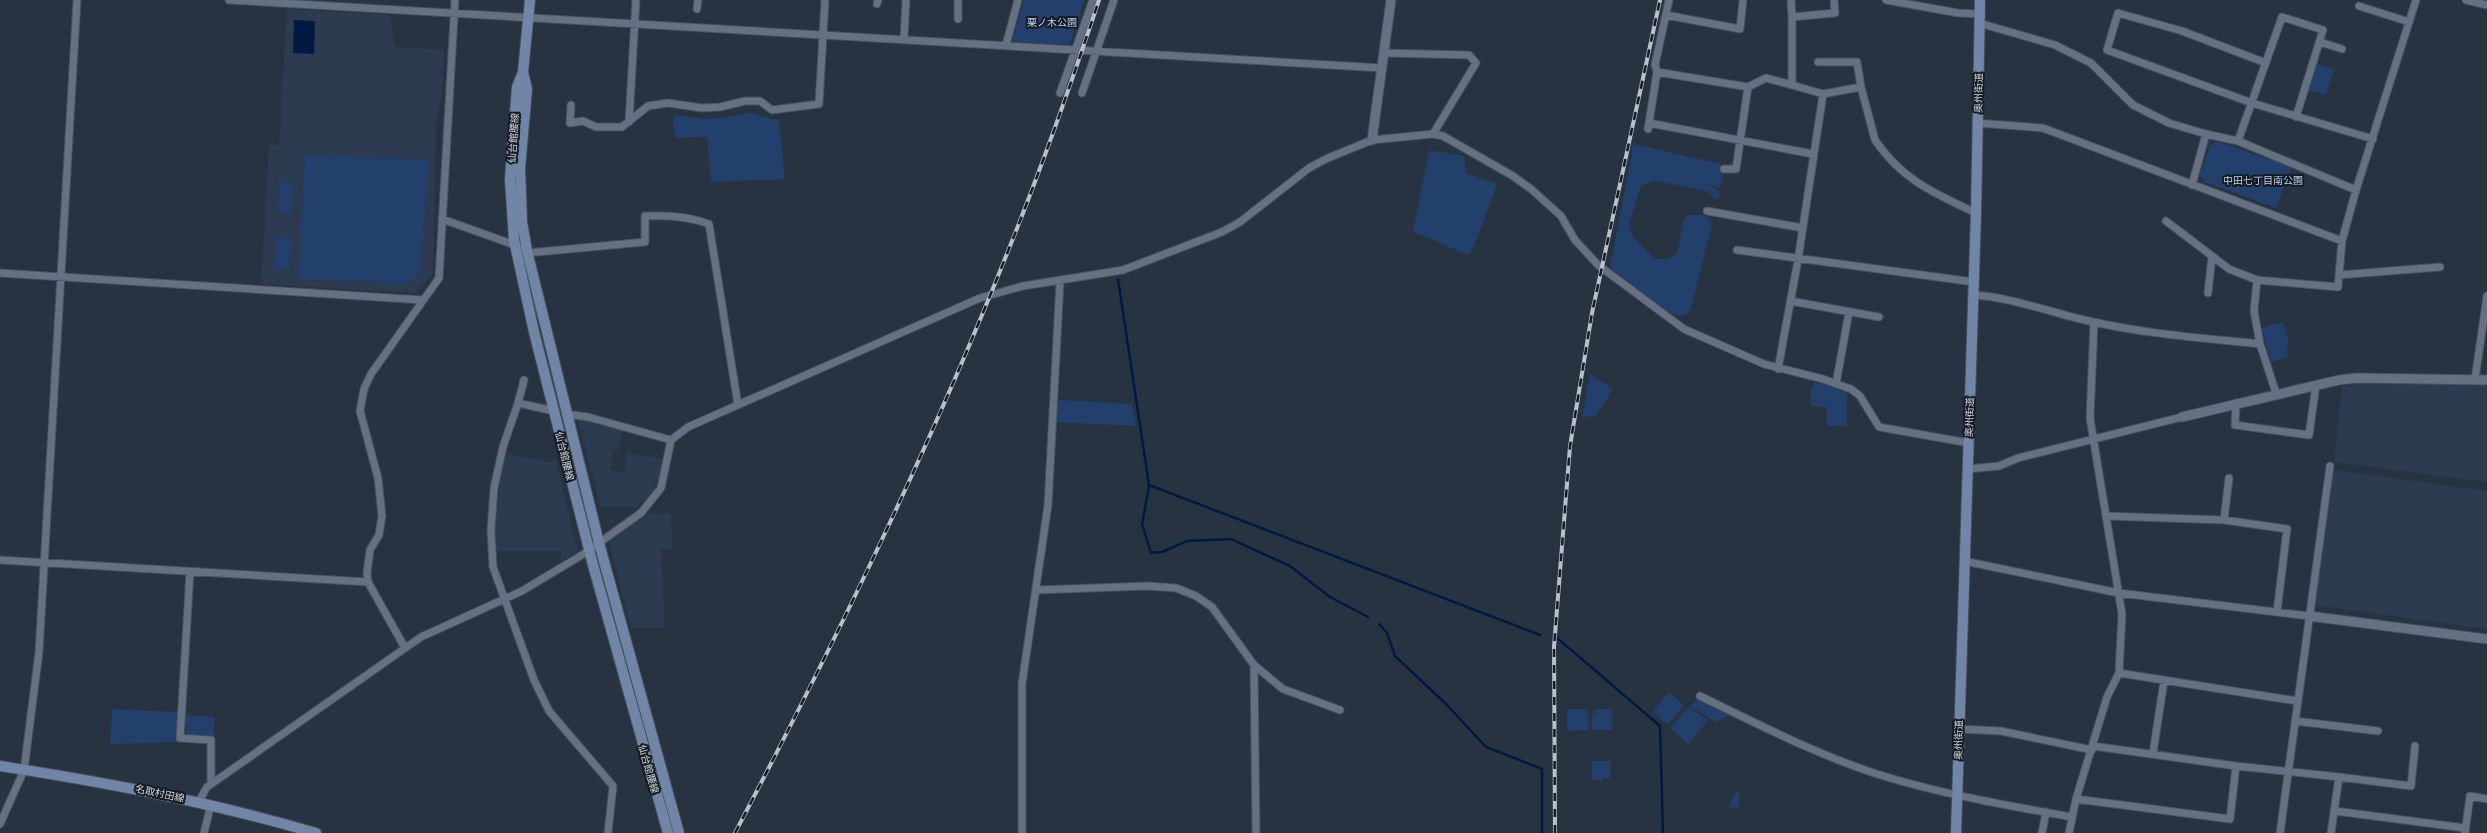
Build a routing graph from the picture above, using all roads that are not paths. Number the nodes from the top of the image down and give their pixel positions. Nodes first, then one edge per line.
1 (76, 0) edge
2 (229, 0) edge
3 (455, 0) edge
4 (530, 0) edge
5 (636, 0) edge
6 (698, 0) edge
7 (825, 0) edge
8 (906, 0) edge
9 (958, 0) edge
10 (1018, 0) edge
11 (1093, 0) edge
12 (1114, 0) edge
13 (1391, 0) edge
14 (1669, 0) edge
15 (1743, 0) edge
16 (1791, 0) edge
17 (1834, 0) edge
18 (1886, 0) edge
19 (1980, 0) edge
20 (2416, 0) edge
21 (2466, 0) edge
22 (1920, 3) edge
23 (2487, 5) edge
24 (2359, 6) dead end
25 (697, 9) dead end
26 (454, 14) junction
27 (1666, 15) junction
28 (529, 17) junction
29 (1792, 17) junction
30 (958, 19) dead end
31 (1979, 19) junction
32 (2409, 22) junction
33 (634, 24) junction
34 (822, 35) junction
35 (904, 39) junction
36 (2320, 42) junction
37 (1006, 45) junction
38 (2342, 49) dead end
39 (1075, 50) junction
40 (1097, 51) junction
41 (1384, 53) junction
42 (1818, 62) dead end
43 (2266, 62) junction
44 (1382, 68) junction
45 (524, 72) junction
46 (1657, 72) junction
47 (1792, 85) junction
48 (1748, 87) junction
49 (1861, 87) junction
50 (1060, 93) dead end
51 (1082, 93) dead end
52 (1823, 94) junction
53 (2252, 103) junction
54 (571, 105) dead end
55 (2296, 117) junction
56 (629, 122) junction
57 (1977, 123) junction
58 (1433, 134) junction
59 (2206, 134) junction
60 (2373, 139) junction
61 (1372, 140) junction
62 (2238, 141) junction
63 (1740, 142) junction
64 (1813, 154) junction
65 (1724, 169) dead end
66 (2192, 185) junction
67 (2356, 190) junction
68 (1707, 211) dead end
69 (1976, 213) junction
70 (446, 221) junction
71 (2166, 221) dead end
72 (1803, 228) junction
73 (2342, 241) junction
74 (515, 245) junction
75 (1737, 250) dead end
76 (527, 253) junction
77 (2212, 256) junction
78 (1798, 260) junction
79 (2440, 267) dead end
80 (0, 273) edge
81 (2339, 275) junction
82 (60, 276) junction
83 (2258, 280) junction
84 (1060, 282) junction
85 (1974, 282) junction
86 (2208, 293) dead end
87 (1973, 296) junction
88 (2487, 296) edge
89 (423, 300) junction
90 (1790, 301) junction
91 (1849, 312) junction
92 (1879, 317) dead end
93 (2094, 322) junction
94 (2260, 344) junction
95 (1778, 369) junction
96 (2475, 379) junction
97 (524, 380) dead end
98 (2487, 380) edge
99 (1836, 384) junction
100 (2316, 385) junction
101 (2276, 393) junction
102 (518, 403) junction
103 (2236, 403) junction
104 (738, 405) junction
105 (554, 411) junction
106 (566, 414) junction
107 (2182, 417) joint
108 (2093, 438) junction
109 (671, 440) junction
110 (1969, 443) junction
111 (2330, 466) dead end
112 (1968, 469) junction
113 (2229, 478) dead end
114 (2106, 516) junction
115 (2224, 520) junction
116 (599, 543) junction
117 (589, 550) junction
118 (0, 560) edge
119 (1964, 561) junction
120 (44, 563) junction
121 (190, 572) junction
122 (368, 582) junction
123 (1037, 590) junction
124 (2118, 593) junction
125 (504, 600) junction
126 (2277, 612) junction
127 (2309, 616) junction
128 (2487, 638) edge
129 (405, 648) junction
130 (1254, 665) junction
131 (2119, 673) junction
132 (2164, 681) junction
133 (1700, 696) dead end
134 (2297, 701) junction
135 (1340, 710) dead end
136 (2295, 721) junction
137 (1958, 729) junction
138 (2378, 731) dead end
139 (2416, 746) dead end
140 (2093, 748) junction
141 (2153, 753) junction
142 (0, 766) edge
143 (2236, 766) junction
144 (24, 770) junction
145 (2288, 772) junction
146 (2338, 778) junction
147 (211, 784) junction
148 (1958, 796) junction
149 (2487, 799) edge
150 (2076, 800) junction
151 (199, 801) junction
152 (210, 804) junction
153 (2335, 811) junction
154 (2046, 812) junction
155 (2072, 816) junction
156 (0, 824) edge
157 (2465, 830) edge
158 (204, 833) edge
159 (316, 833) edge
160 (608, 833) edge
161 (668, 833) edge
162 (679, 833) edge
163 (1022, 833) edge
164 (1256, 833) edge
165 (1956, 833) edge
166 (2042, 833) edge
167 (2069, 833) edge
168 (2280, 833) edge
169 (2331, 833) edge

1 - 82 street
2 - 26 street
3 - 26 street
4 - 28 main road, 仙台館腰線
5 - 33 street
6 - 25 street
7 - 34 street
8 - 35 street
9 - 30 street
10 - 37 street
11 - 39 street
12 - 40 street
13 - 41 street
14 - 27 street
15 - 27 street
16 - 29 street
17 - 29 street
18 - 22 street
19 - 31 main road, 奥州街道
20 - 32 street
21 - 23 street
22 - 31 street
24 - 32 street
26 - 28 street
26 - 70 street
27 - 46 street
28 - 33 street
28 - 45 main road, 仙台館腰線
29 - 47 street
31 - 57 main road, 奥州街道
31 - 59 street
32 - 60 street
33 - 34 street
33 - 56 street
34 - 35 street
34 - 56 street
35 - 37 street
36 - 38 street
36 - 43 street
36 - 55 street
37 - 39 street
39 - 40 street
39 - 50 street
40 - 44 street
40 - 51 street
41 - 44 street
41 - 58 street
42 - 49 street
43 - 53 street
43 - 53 street
44 - 61 street
45 - 74 main road, 仙台館腰線
45 - 76 main road, 仙台館腰線
46 - 48 street
46 - 63 street
47 - 48 street
47 - 52 street
48 - 63 street
49 - 52 street
49 - 69 street
52 - 64 street
53 - 55 street
53 - 62 street
54 - 56 street
55 - 60 street
57 - 66 street
57 - 69 main road, 奥州街道
58 - 61 street
58 - 95 street
59 - 62 street
59 - 66 street
60 - 67 street
61 - 84 street
62 - 67 street
63 - 64 street
63 - 65 street
64 - 72 street
66 - 73 street
67 - 73 street
68 - 72 street
69 - 85 main road, 奥州街道
70 - 74 street
70 - 89 street
71 - 77 street
72 - 78 street
73 - 81 street
74 - 105 main road, 仙台館腰線
75 - 78 street
76 - 104 street
76 - 106 main road, 仙台館腰線
77 - 83 street
77 - 86 street
78 - 85 street
78 - 90 street
79 - 81 street
80 - 82 street
81 - 83 street
82 - 89 street
82 - 120 street
83 - 94 street
84 - 104 street
84 - 123 street
85 - 87 main road, 奥州街道
87 - 93 street
87 - 110 main road, 奥州街道
88 - 96 street
89 - 122 street
90 - 91 street
90 - 95 street
91 - 92 street
91 - 99 street
93 - 94 street
93 - 108 street
94 - 101 street
95 - 99 street
96 - 98 street
96 - 100 street
97 - 102 street
99 - 110 street
100 - 101 street
100 - 103 street
101 - 103 street
102 - 105 street
102 - 125 street
103 - 107 street
104 - 109 street
105 - 117 main road, 仙台館腰線
106 - 109 street
106 - 116 main road, 仙台館腰線
107 - 108 street
108 - 112 street
108 - 114 street
109 - 116 street
110 - 112 main road, 奥州街道
111 - 127 street
112 - 119 main road, 奥州街道
113 - 115 street
114 - 115 street
114 - 124 street
115 - 126 street
116 - 117 street
116 - 162 main road, 仙台館腰線
117 - 125 street
117 - 161 main road, 仙台館腰線
118 - 120 street
119 - 124 street
119 - 137 main road, 奥州街道
120 - 121 street
120 - 144 street
121 - 122 street
121 - 147 street
122 - 129 street
123 - 130 street
123 - 163 street
124 - 126 street
124 - 131 street
125 - 129 street
125 - 160 street
126 - 127 street
127 - 128 street
127 - 134 street
129 - 147 street
130 - 135 street
130 - 164 street
131 - 132 street
131 - 140 street
132 - 134 street
132 - 141 street
133 - 148 street
134 - 136 street
136 - 138 street
136 - 145 street
137 - 140 street
137 - 148 main road, 奥州街道
139 - 146 street
140 - 141 street
140 - 150 street
141 - 143 street
142 - 144 main road, 名取村田線
143 - 145 street
143 - 150 street
144 - 151 main road, 名取村田線
144 - 156 street
145 - 146 street
145 - 168 street
146 - 153 street
147 - 151 street
148 - 154 street
148 - 165 main road, 奥州街道
149 - 157 street
150 - 155 street
151 - 152 main road, 名取村田線
152 - 158 street
152 - 159 main road, 名取村田線
153 - 157 street
153 - 169 street
154 - 155 street
154 - 166 street
155 - 167 street

